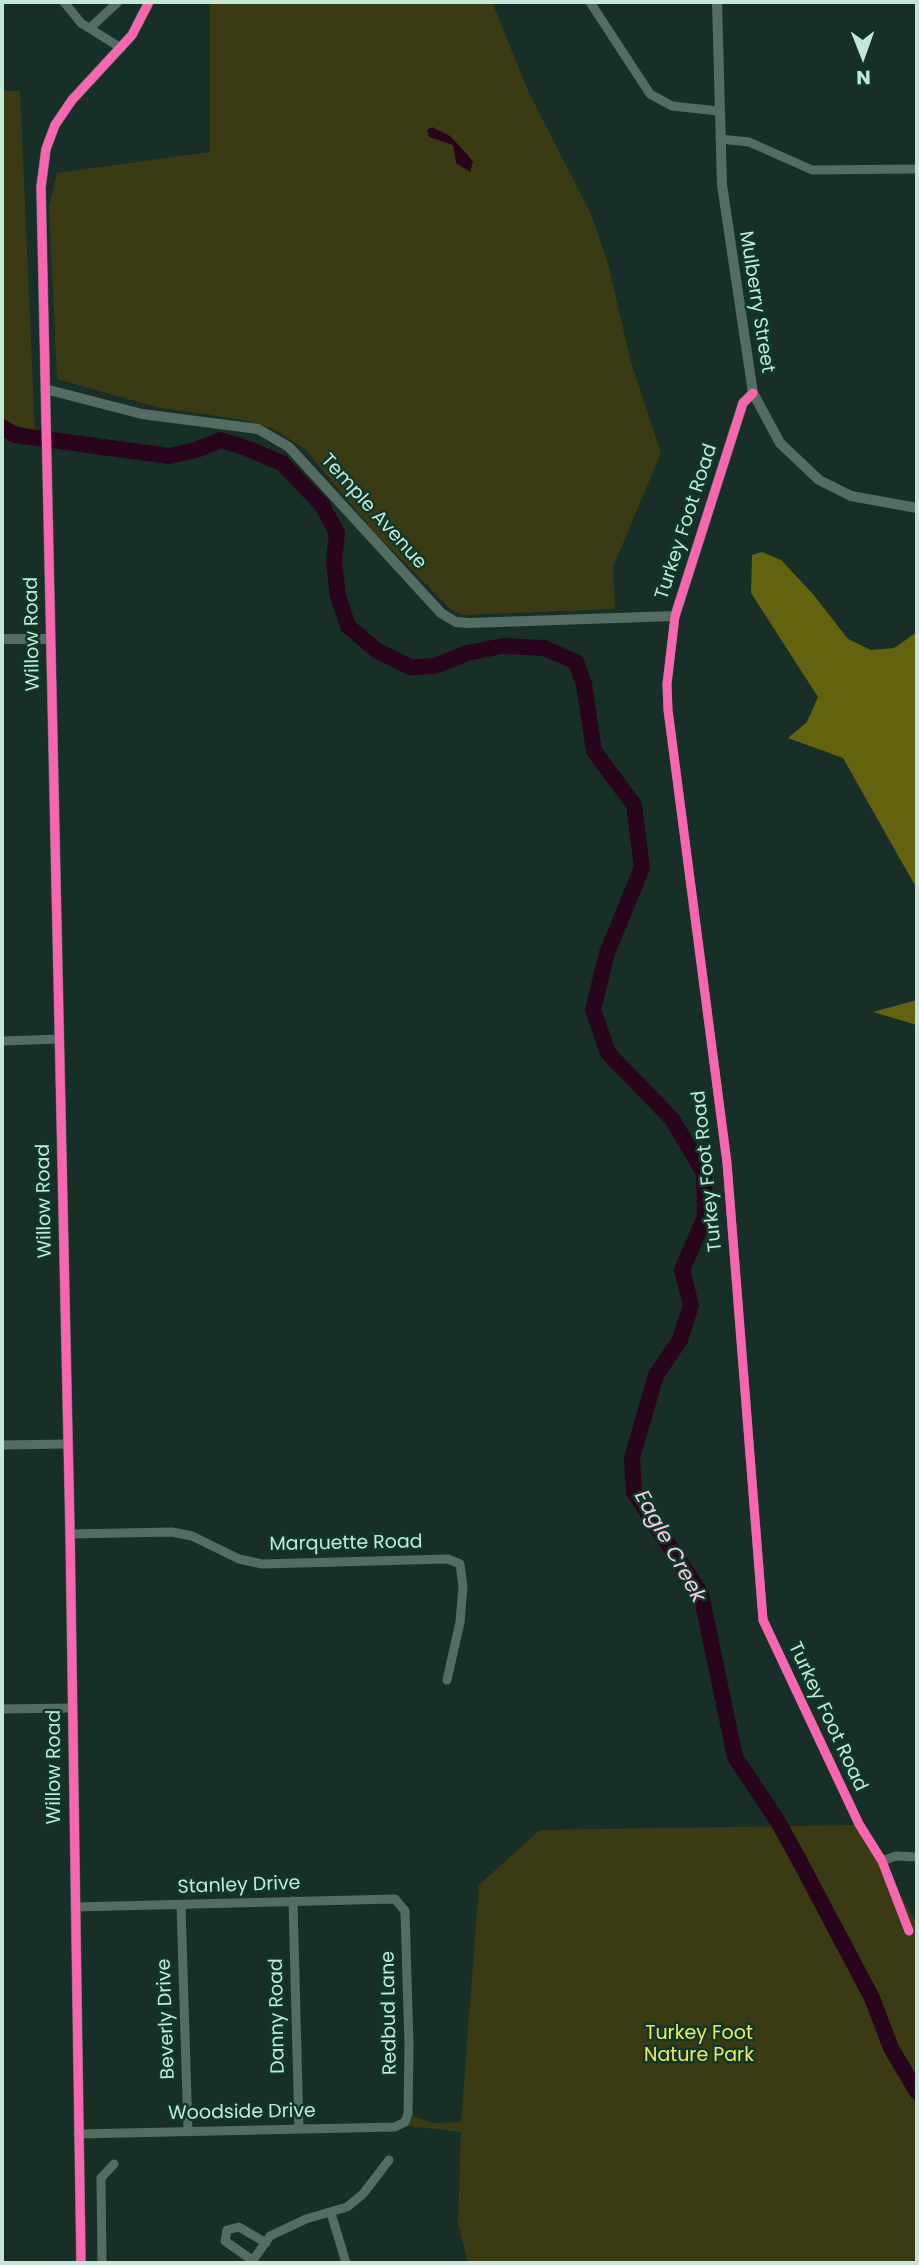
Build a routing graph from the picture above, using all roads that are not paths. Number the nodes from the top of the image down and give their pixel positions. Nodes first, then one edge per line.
1 (64, 2) edge
2 (118, 2) edge
3 (149, 2) edge
4 (590, 2) edge
5 (717, 2) edge
6 (90, 28) junction
7 (121, 48) junction
8 (719, 111) junction
9 (720, 139) junction
10 (917, 169) edge
11 (46, 389) junction
12 (752, 393) junction
13 (917, 508) edge
14 (675, 616) junction
15 (2, 639) edge
16 (50, 639) junction
17 (60, 1039) junction
18 (2, 1041) edge
19 (67, 1444) junction
20 (2, 1446) edge
21 (70, 1534) junction
22 (447, 1680) dead end
23 (73, 1708) junction
24 (2, 1709) edge
25 (917, 1857) edge
26 (881, 1861) junction
27 (293, 1901) junction
28 (402, 1903) joint
29 (181, 1905) junction
30 (75, 1907) junction
31 (909, 1931) dead end
32 (405, 2122) joint
33 (299, 2129) junction
34 (188, 2132) junction
35 (78, 2134) junction
36 (389, 2160) dead end
37 (114, 2164) dead end
38 (331, 2213) junction
39 (265, 2243) junction
40 (252, 2262) edge
41 (80, 2263) edge
42 (102, 2263) edge
43 (346, 2263) edge

1 - 6 street
2 - 6 street
3 - 7 street
4 - 8 street
5 - 8 street, Mulberry Street
6 - 7 street
7 - 11 street, Willow Road
8 - 9 street, Mulberry Street
9 - 10 street
9 - 12 street, Mulberry Street
11 - 14 street, Temple Avenue
11 - 16 street, Willow Road
12 - 13 street, Mulberry Street
12 - 14 street, Turkey Foot Road
14 - 26 street, Turkey Foot Road
15 - 16 street
16 - 17 street, Willow Road
17 - 18 street
17 - 19 street, Willow Road
19 - 20 street
19 - 21 street, Willow Road
21 - 22 street, Marquette Road
21 - 23 street, Willow Road
23 - 24 street
23 - 30 street, Willow Road
25 - 26 street
26 - 31 street, Turkey Foot Road
27 - 28 street, Stanley Drive
27 - 29 street, Stanley Drive
27 - 33 street, Danny Road
28 - 32 street, Redbud Lane
29 - 30 street, Stanley Drive
29 - 34 street, Beverly Drive
30 - 35 street, Willow Road
32 - 33 street, Woodside Drive
33 - 34 street, Woodside Drive
34 - 35 street, Woodside Drive
35 - 41 street, Willow Road
36 - 38 street
37 - 42 street
38 - 39 street
38 - 43 street
39 - 40 street
39 - 40 street

